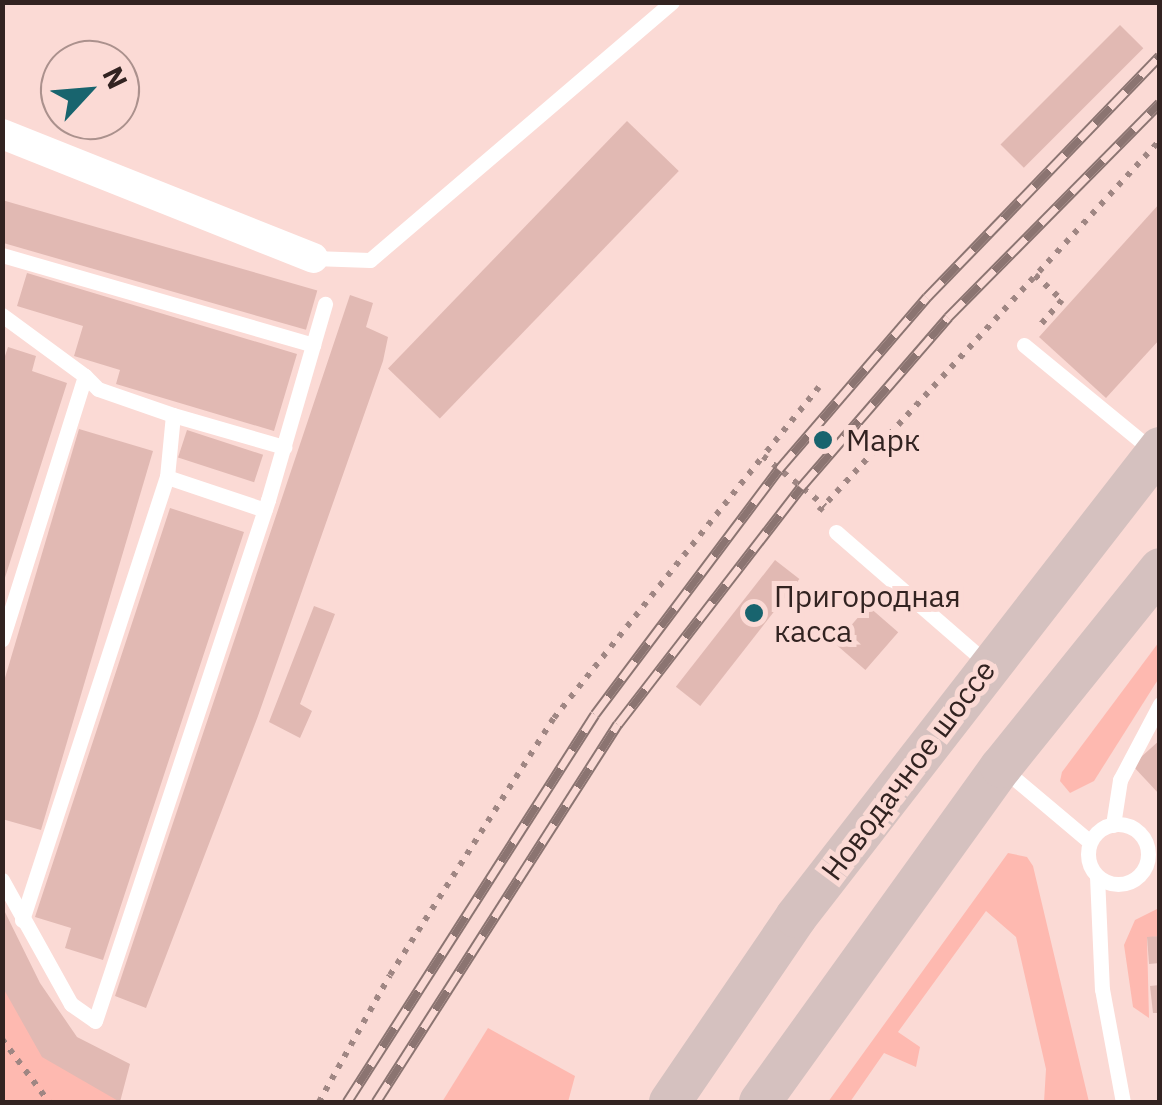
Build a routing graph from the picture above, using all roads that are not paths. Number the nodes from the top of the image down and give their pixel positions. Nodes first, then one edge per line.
1 (672, 2) edge
2 (2, 134) edge
3 (2, 254) edge
4 (312, 258) joint
5 (325, 304) dead end
6 (2, 315) edge
7 (313, 345) junction
8 (1024, 345) road end
9 (85, 376) junction
10 (173, 415) junction
11 (284, 448) junction
12 (1157, 450) edge
13 (167, 476) junction
14 (265, 510) junction
15 (836, 532) dead end
16 (1160, 569) edge
17 (2, 639) edge
18 (988, 664) junction
19 (1160, 704) edge
20 (1001, 767) junction
21 (1113, 824) junction
22 (1090, 842) junction
23 (1153, 867) edge
24 (1097, 876) junction
25 (2, 880) edge
26 (22, 920) junction
27 (670, 1102) edge
28 (760, 1102) edge
29 (1123, 1102) edge

1 - 4 lane
2 - 4 street
3 - 7 lane
5 - 7 lane
6 - 9 lane
7 - 11 lane
8 - 12 lane
9 - 10 lane
9 - 17 lane
10 - 11 lane
10 - 13 lane
11 - 14 lane
12 - 18 main road, Новодачное шоссе
13 - 14 lane
13 - 26 lane
14 - 26 lane
15 - 18 lane
16 - 20 main road
18 - 27 main road, Новодачное шоссе
19 - 21 lane
20 - 22 lane
20 - 28 main road
21 - 22 lane
21 - 23 lane
22 - 24 lane
23 - 24 lane
24 - 29 lane
25 - 26 lane

